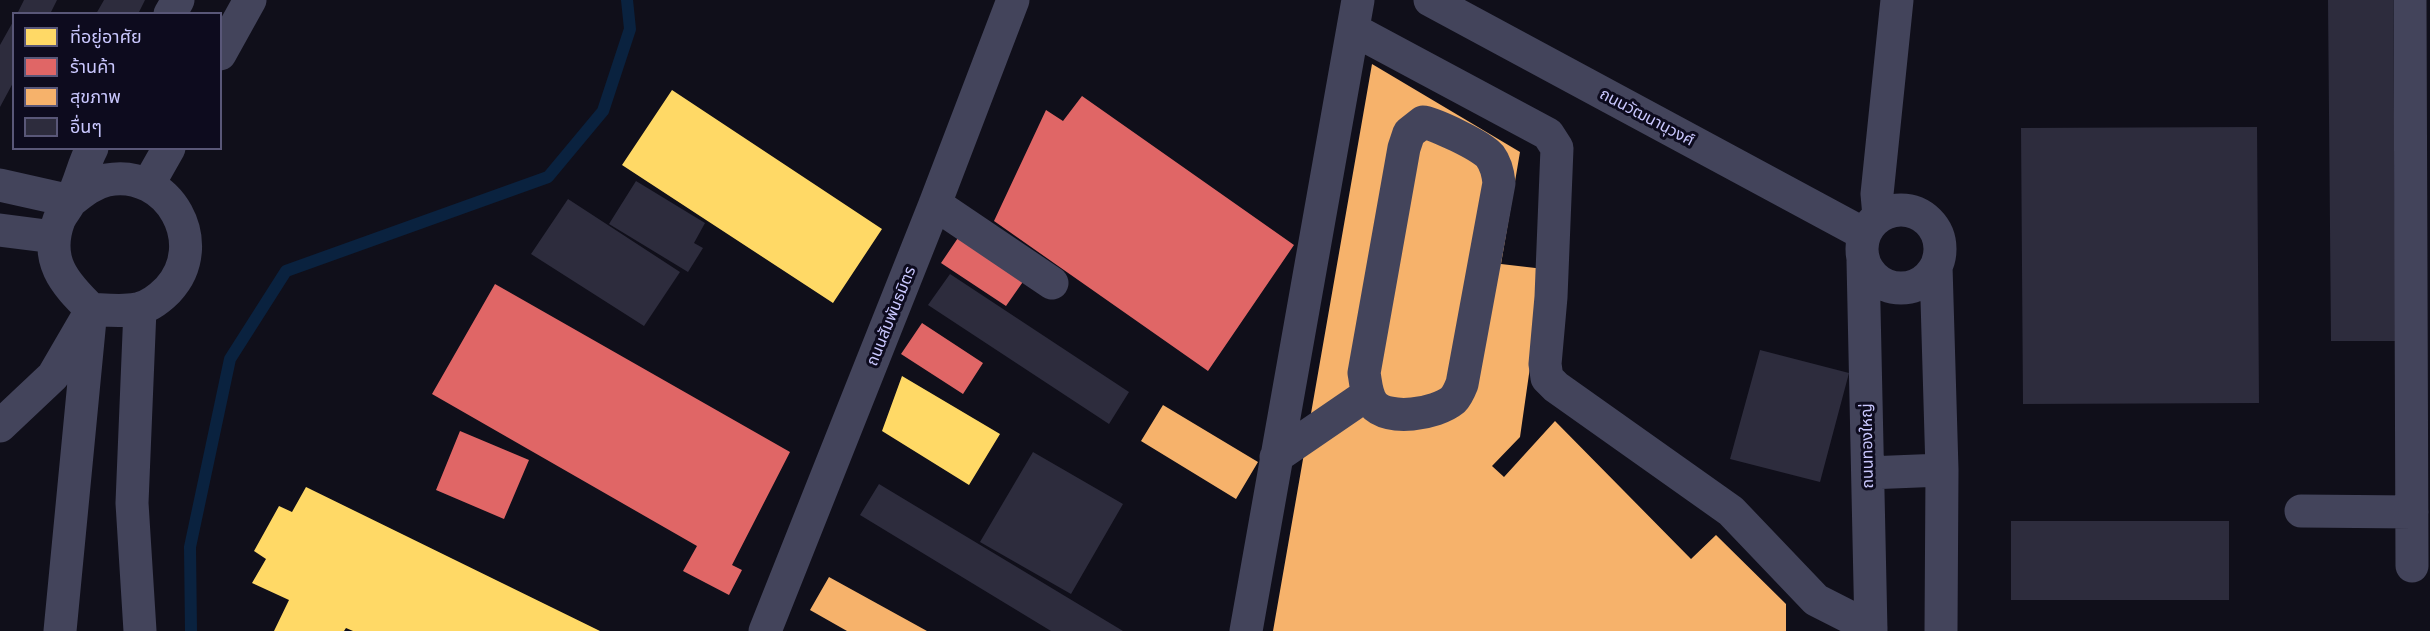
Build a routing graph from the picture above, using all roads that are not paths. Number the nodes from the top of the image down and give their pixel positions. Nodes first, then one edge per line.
1 (250, 0) edge
2 (1013, 0) edge
3 (1430, 0) edge
4 (2410, 0) edge
5 (1894, 1) edge
6 (1356, 15) edge
7 (222, 50) edge
8 (91, 150) edge
9 (168, 150) edge
10 (0, 185) edge
11 (148, 185) junction
12 (71, 201) junction
13 (935, 204) junction
14 (0, 231) edge
15 (54, 237) junction
16 (1869, 237) junction
17 (1936, 266) junction
18 (1052, 283) dead end
19 (92, 309) junction
20 (140, 309) junction
21 (1368, 394) junction
22 (0, 426) edge
23 (1276, 457) junction
24 (1942, 470) junction
25 (1868, 473) junction
26 (2301, 511) dead end
27 (2412, 512) junction
28 (2412, 566) dead end
29 (1815, 615) edge
30 (1871, 629) edge
31 (60, 631) edge
32 (140, 631) edge
33 (765, 631) edge
34 (1246, 631) edge
35 (1941, 631) edge

1 - 7 street
2 - 13 street, ถนนสัมพันธมิตร
3 - 16 street, ถนนวัฒนานุวงศ์
4 - 27 street
5 - 16 street, ถนนทองใหญ่
6 - 23 street
6 - 29 street
8 - 12 street
9 - 11 street
10 - 12 street
11 - 12 street
11 - 20 street
12 - 15 street
13 - 18 street
13 - 33 street, ถนนสัมพันธมิตร
14 - 15 street
15 - 19 street
16 - 17 street
16 - 17 street
16 - 25 street, ถนนทองใหญ่
17 - 24 street
19 - 20 street
19 - 22 street
19 - 31 street
20 - 32 street
21 - 21 street
21 - 23 street
23 - 34 street
24 - 25 street
24 - 35 street
25 - 30 street, ถนนทองใหญ่
26 - 27 street
27 - 28 street
29 - 30 street

